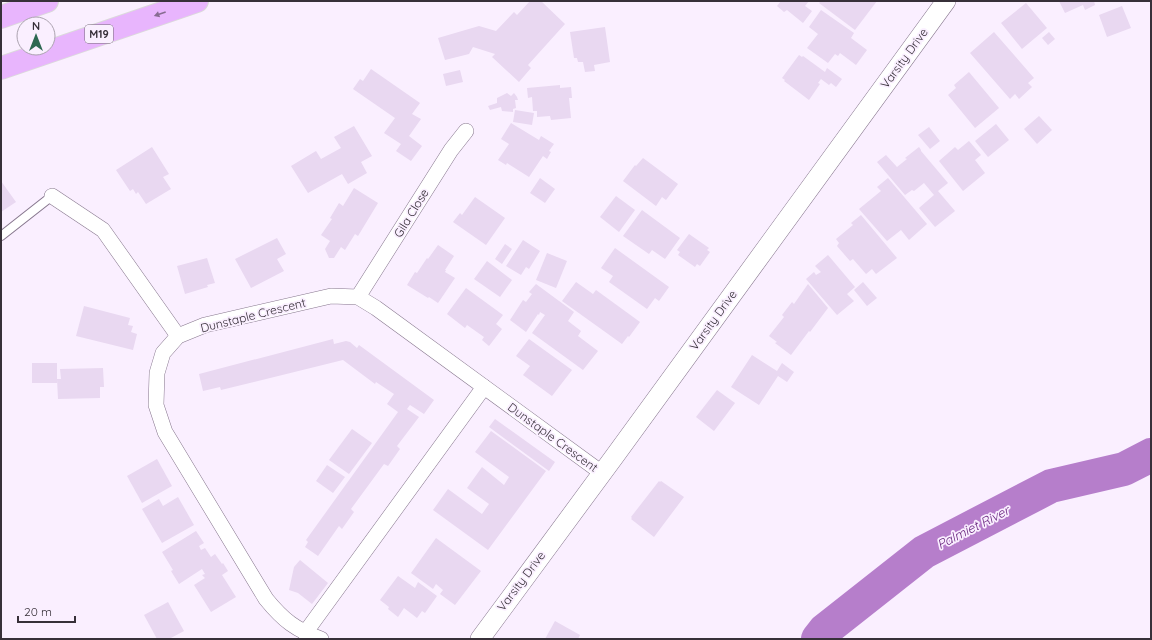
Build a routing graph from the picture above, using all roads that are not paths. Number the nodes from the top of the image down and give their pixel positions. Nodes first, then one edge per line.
1 (47, 1) edge
2 (197, 1) edge
3 (946, 1) edge
4 (1, 17) edge
5 (1, 68) edge
6 (466, 131) dead end
7 (52, 196) joint
8 (1, 236) edge
9 (358, 297) junction
10 (178, 336) junction
11 (484, 387) junction
12 (602, 473) junction
13 (305, 633) junction
14 (321, 639) edge
15 (480, 639) edge

1 - 4 highway
2 -> 5 highway, M19
3 - 12 street, Varsity Drive
6 - 9 street, Gila Close
7 - 8 lane
7 - 10 street
9 - 10 street, Dunstaple Crescent
9 - 11 street, Dunstaple Crescent
10 - 13 street, Dunstaple Crescent
11 - 12 street, Dunstaple Crescent
11 - 13 street
12 - 15 street, Varsity Drive
13 - 14 street, Dunstaple Crescent

